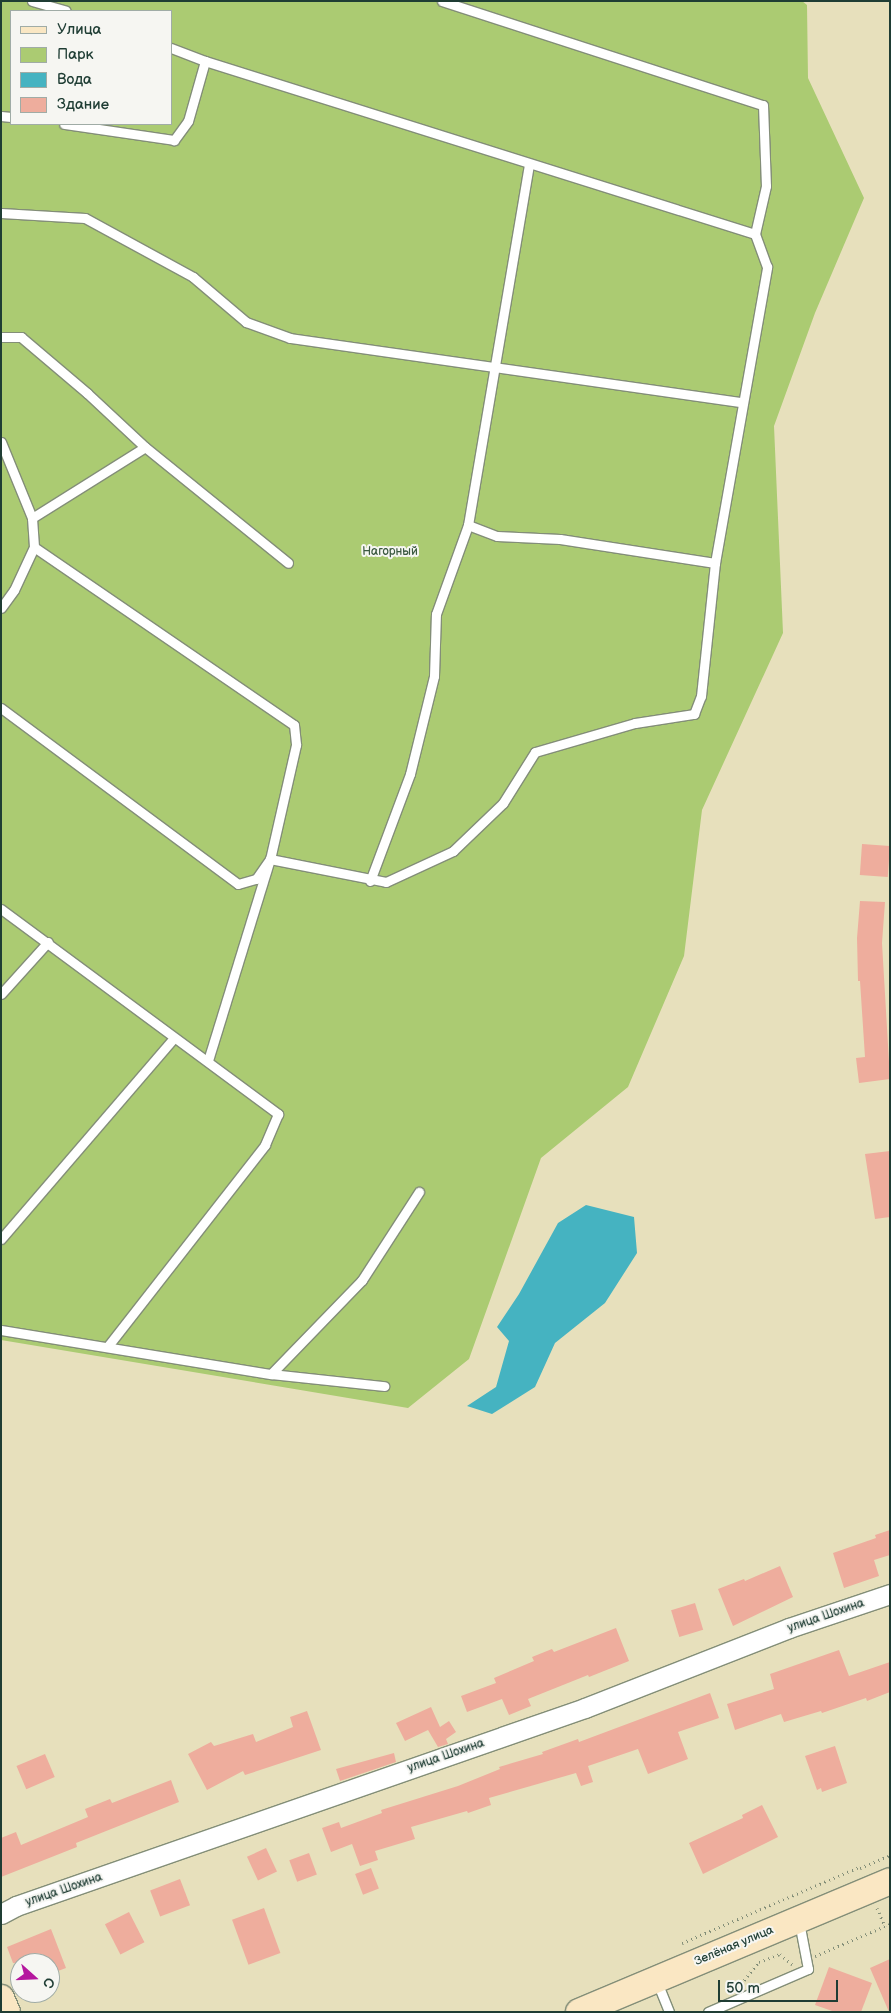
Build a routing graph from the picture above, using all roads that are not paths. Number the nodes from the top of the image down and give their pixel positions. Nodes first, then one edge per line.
1 (32, 1) edge
2 (442, 1) edge
3 (63, 10) edge
4 (172, 48) edge
5 (205, 61) junction
6 (71, 125) edge
7 (529, 164) junction
8 (1, 213) edge
9 (755, 234) junction
10 (1, 337) edge
11 (496, 367) junction
12 (742, 402) junction
13 (1, 442) edge
14 (145, 447) junction
15 (32, 518) junction
16 (468, 525) junction
17 (34, 547) junction
18 (288, 563) dead end
19 (715, 563) junction
20 (1, 608) edge
21 (1, 708) edge
22 (270, 859) junction
23 (370, 881) junction
24 (1, 909) edge
25 (48, 942) junction
26 (1, 994) edge
27 (174, 1038) junction
28 (208, 1060) junction
29 (418, 1192) dead end
30 (1, 1238) edge
31 (1, 1330) edge
32 (108, 1346) junction
33 (271, 1374) junction
34 (384, 1386) dead end
35 (890, 1594) edge
36 (890, 1881) edge
37 (1, 1914) edge
38 (799, 1919) junction
39 (656, 1979) junction
40 (1, 1998) edge
41 (7, 2012) edge
42 (579, 2012) edge
43 (669, 2012) edge
44 (708, 2012) edge

1 - 3 lane
2 - 9 lane
4 - 5 lane
5 - 6 lane
5 - 7 lane
7 - 9 lane
7 - 11 lane
8 - 11 lane
9 - 12 lane
10 - 14 lane
11 - 12 lane
11 - 16 lane
12 - 19 lane
13 - 15 lane
14 - 15 lane
14 - 18 lane
15 - 17 lane
16 - 19 lane
16 - 23 lane
17 - 20 lane
17 - 22 lane
19 - 23 lane
21 - 22 lane
22 - 23 lane
22 - 28 lane
24 - 25 lane
25 - 26 lane
25 - 27 lane
27 - 28 lane
27 - 30 lane
28 - 32 lane
29 - 33 lane
31 - 32 lane
32 - 33 lane
33 - 34 lane
35 - 37 street, улица Шохина
36 - 38 main road, Зелёная улица
38 - 39 main road, Зелёная улица
38 - 44 lane
39 - 42 main road, Зелёная улица
39 - 43 lane
40 - 41 main road

